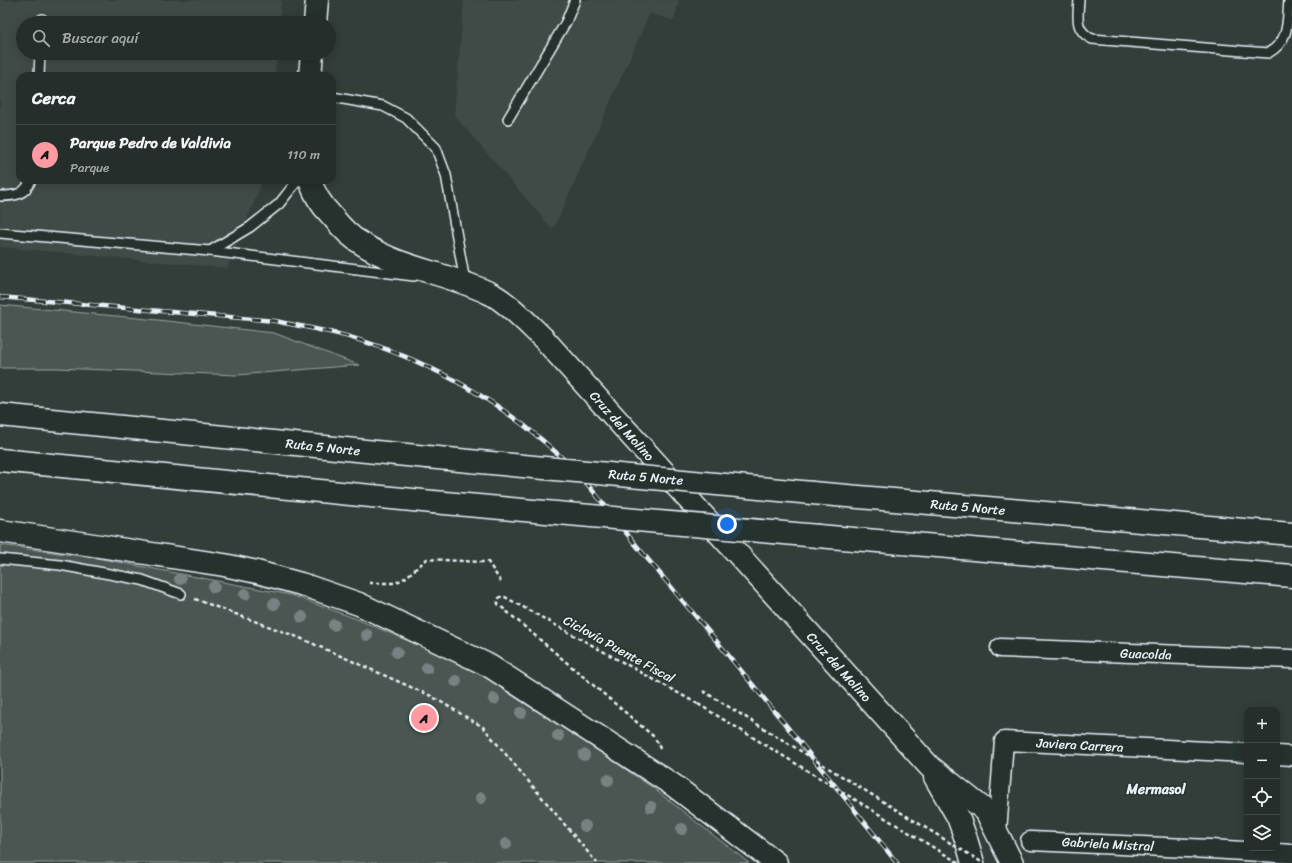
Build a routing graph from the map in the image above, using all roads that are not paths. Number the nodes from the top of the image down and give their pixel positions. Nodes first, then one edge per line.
1 (317, 0) edge
2 (575, 0) edge
3 (1079, 0) edge
4 (1289, 0) edge
5 (316, 16) edge
6 (40, 60) edge
7 (311, 60) edge
8 (39, 72) edge
9 (310, 72) edge
10 (336, 99) edge
11 (508, 119) dead end
12 (30, 184) edge
13 (295, 184) edge
14 (312, 184) edge
15 (0, 196) edge
16 (0, 233) edge
17 (210, 251) junction
18 (466, 282) junction
19 (0, 415) edge
20 (0, 460) edge
21 (0, 531) edge
22 (1292, 534) edge
23 (0, 559) edge
24 (1292, 576) edge
25 (181, 594) road end
26 (1000, 648) dead end
27 (1292, 659) edge
28 (1244, 753) edge
29 (1280, 755) edge
30 (1292, 756) edge
31 (929, 766) junction
32 (997, 832) junction
33 (1030, 841) dead end
34 (1210, 849) junction
35 (1292, 854) edge
36 (776, 863) edge
37 (973, 863) edge
38 (1012, 863) edge
39 (1197, 863) edge

1 - 5 main road
2 - 11 lane
3 - 4 lane
6 - 8 lane
7 - 9 main road
10 - 18 lane
12 - 15 lane
13 - 17 lane
14 - 18 main road, Cruz del Molino
16 - 17 lane
17 - 18 lane
18 - 31 main road, Cruz del Molino
19 - 22 main road, Ruta 5 Norte, bridge
20 - 24 main road, bridge
21 - 36 main road
23 - 25 lane
26 - 27 street, Guacolda
28 - 32 street, Javiera Carrera
29 - 30 street
31 - 32 main road, Cruz del Molino
31 - 37 main road, Cruz del Molino
32 - 38 main road, Cruz del Molino
33 - 34 street, Gabriela Mistral
34 - 35 street, Gabriela Mistral
34 - 39 street

